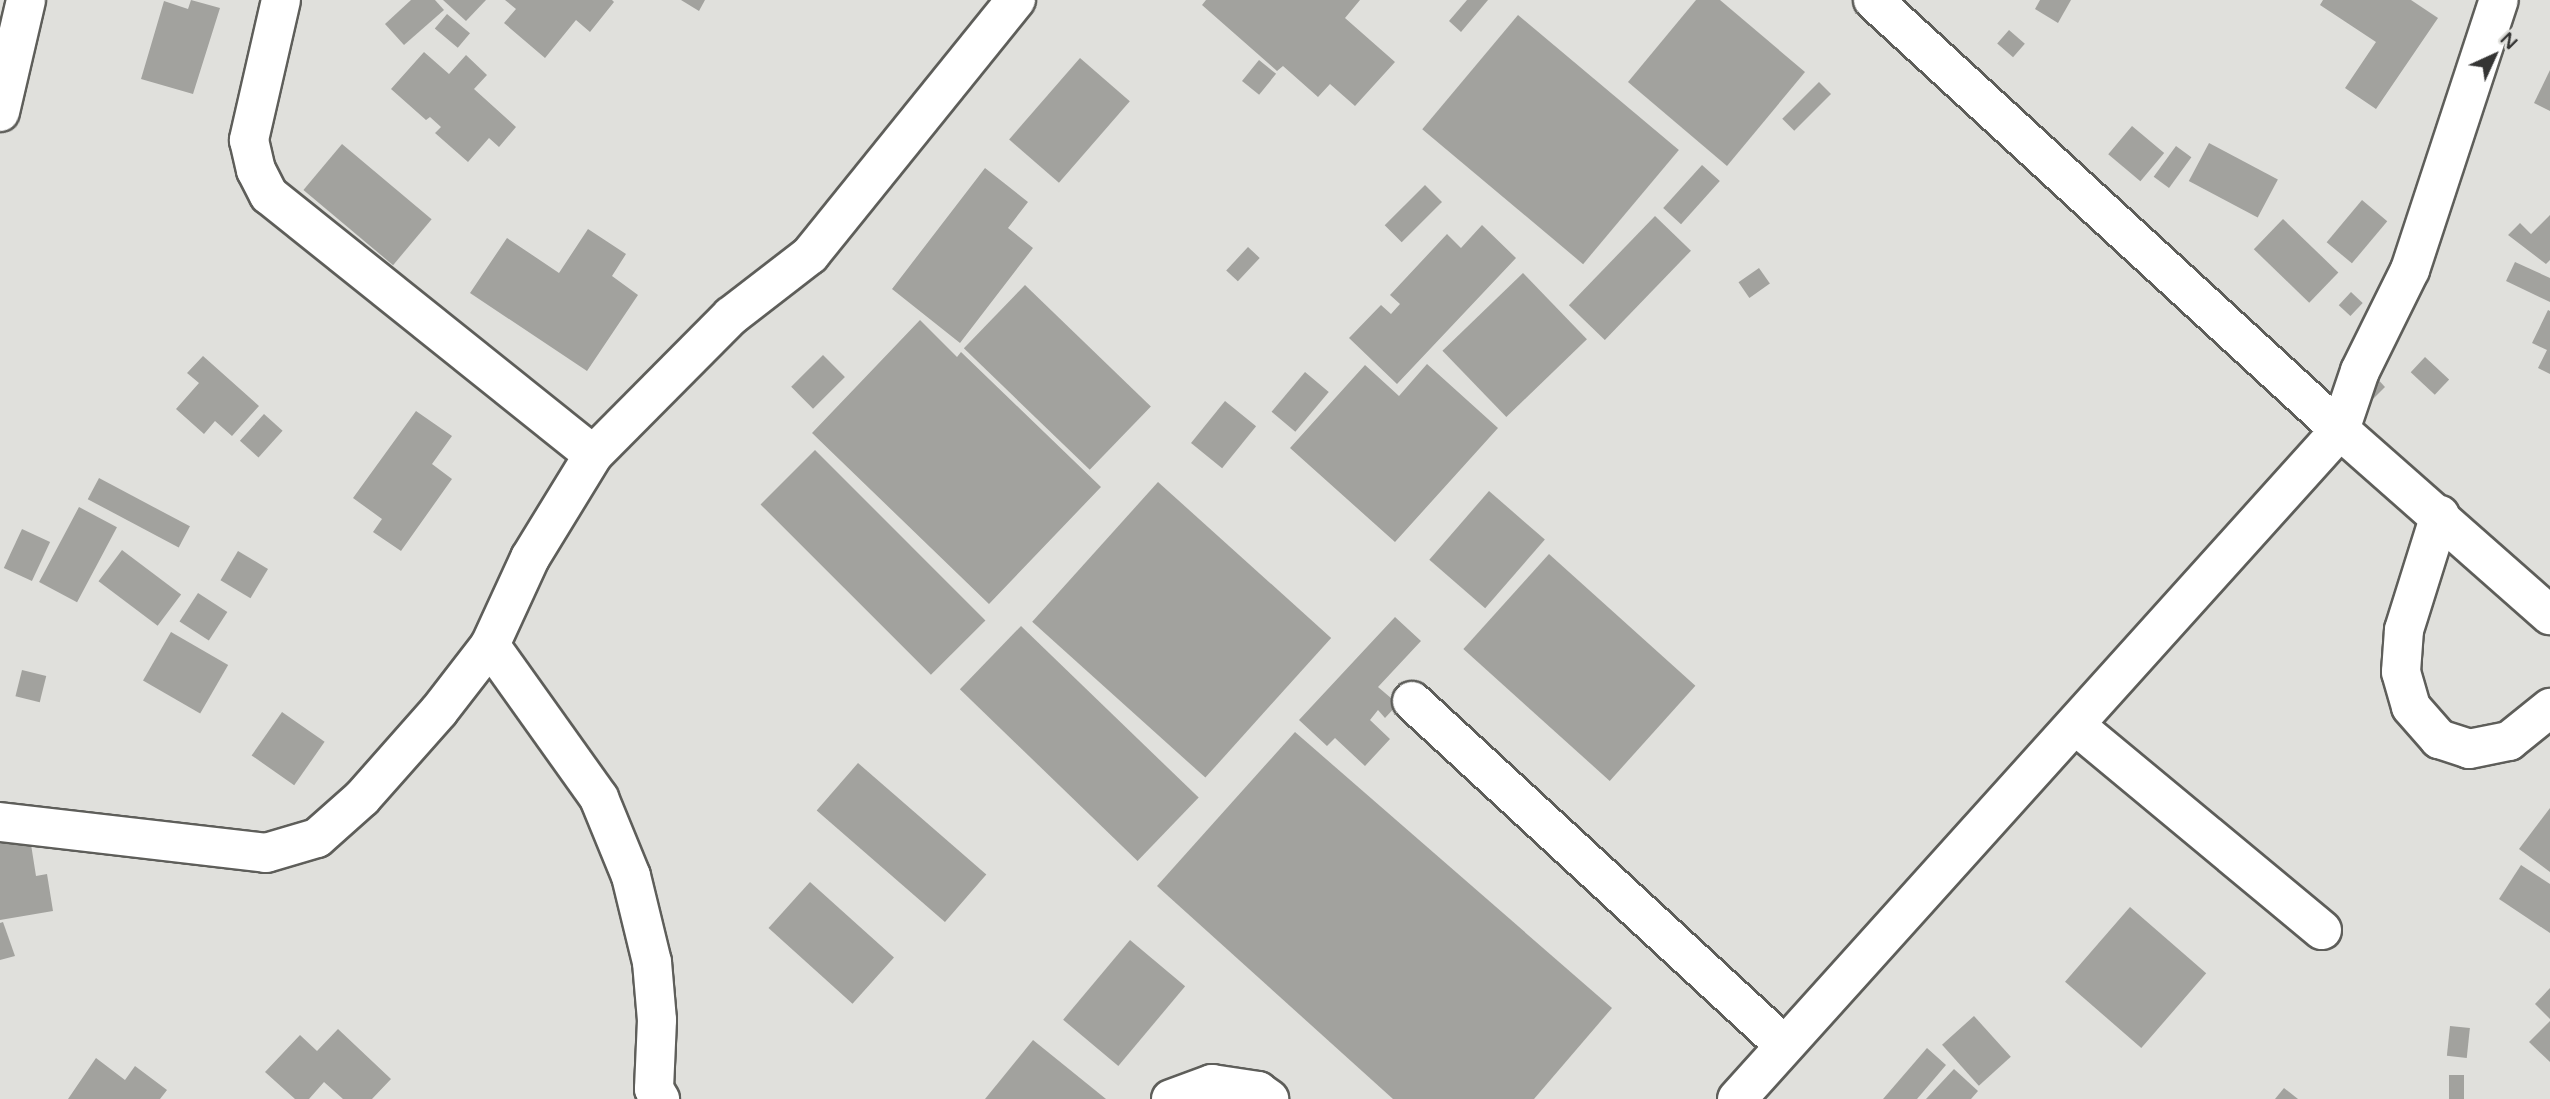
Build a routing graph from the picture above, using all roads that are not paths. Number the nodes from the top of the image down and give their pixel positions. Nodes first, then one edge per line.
1 (26, 0) edge
2 (281, 0) edge
3 (1016, 0) edge
4 (1873, 0) edge
5 (2499, 0) edge
6 (0, 112) edge
7 (2340, 430) junction
8 (593, 455) junction
9 (2440, 515) junction
10 (2550, 615) edge
11 (490, 645) junction
12 (1412, 701) dead end
13 (2550, 708) edge
14 (2074, 725) junction
15 (0, 822) edge
16 (2322, 930) dead end
17 (1784, 1045) junction
18 (660, 1099) edge
19 (1171, 1099) edge
20 (1269, 1099) edge
21 (1737, 1099) edge

1 - 6 street
2 - 8 street
3 - 8 street
4 - 7 street
5 - 7 street
7 - 9 street
7 - 14 street
8 - 11 street
9 - 10 street
9 - 13 street
11 - 15 street
11 - 18 street
12 - 17 street
14 - 16 street
14 - 17 street
17 - 21 street
19 - 20 street

